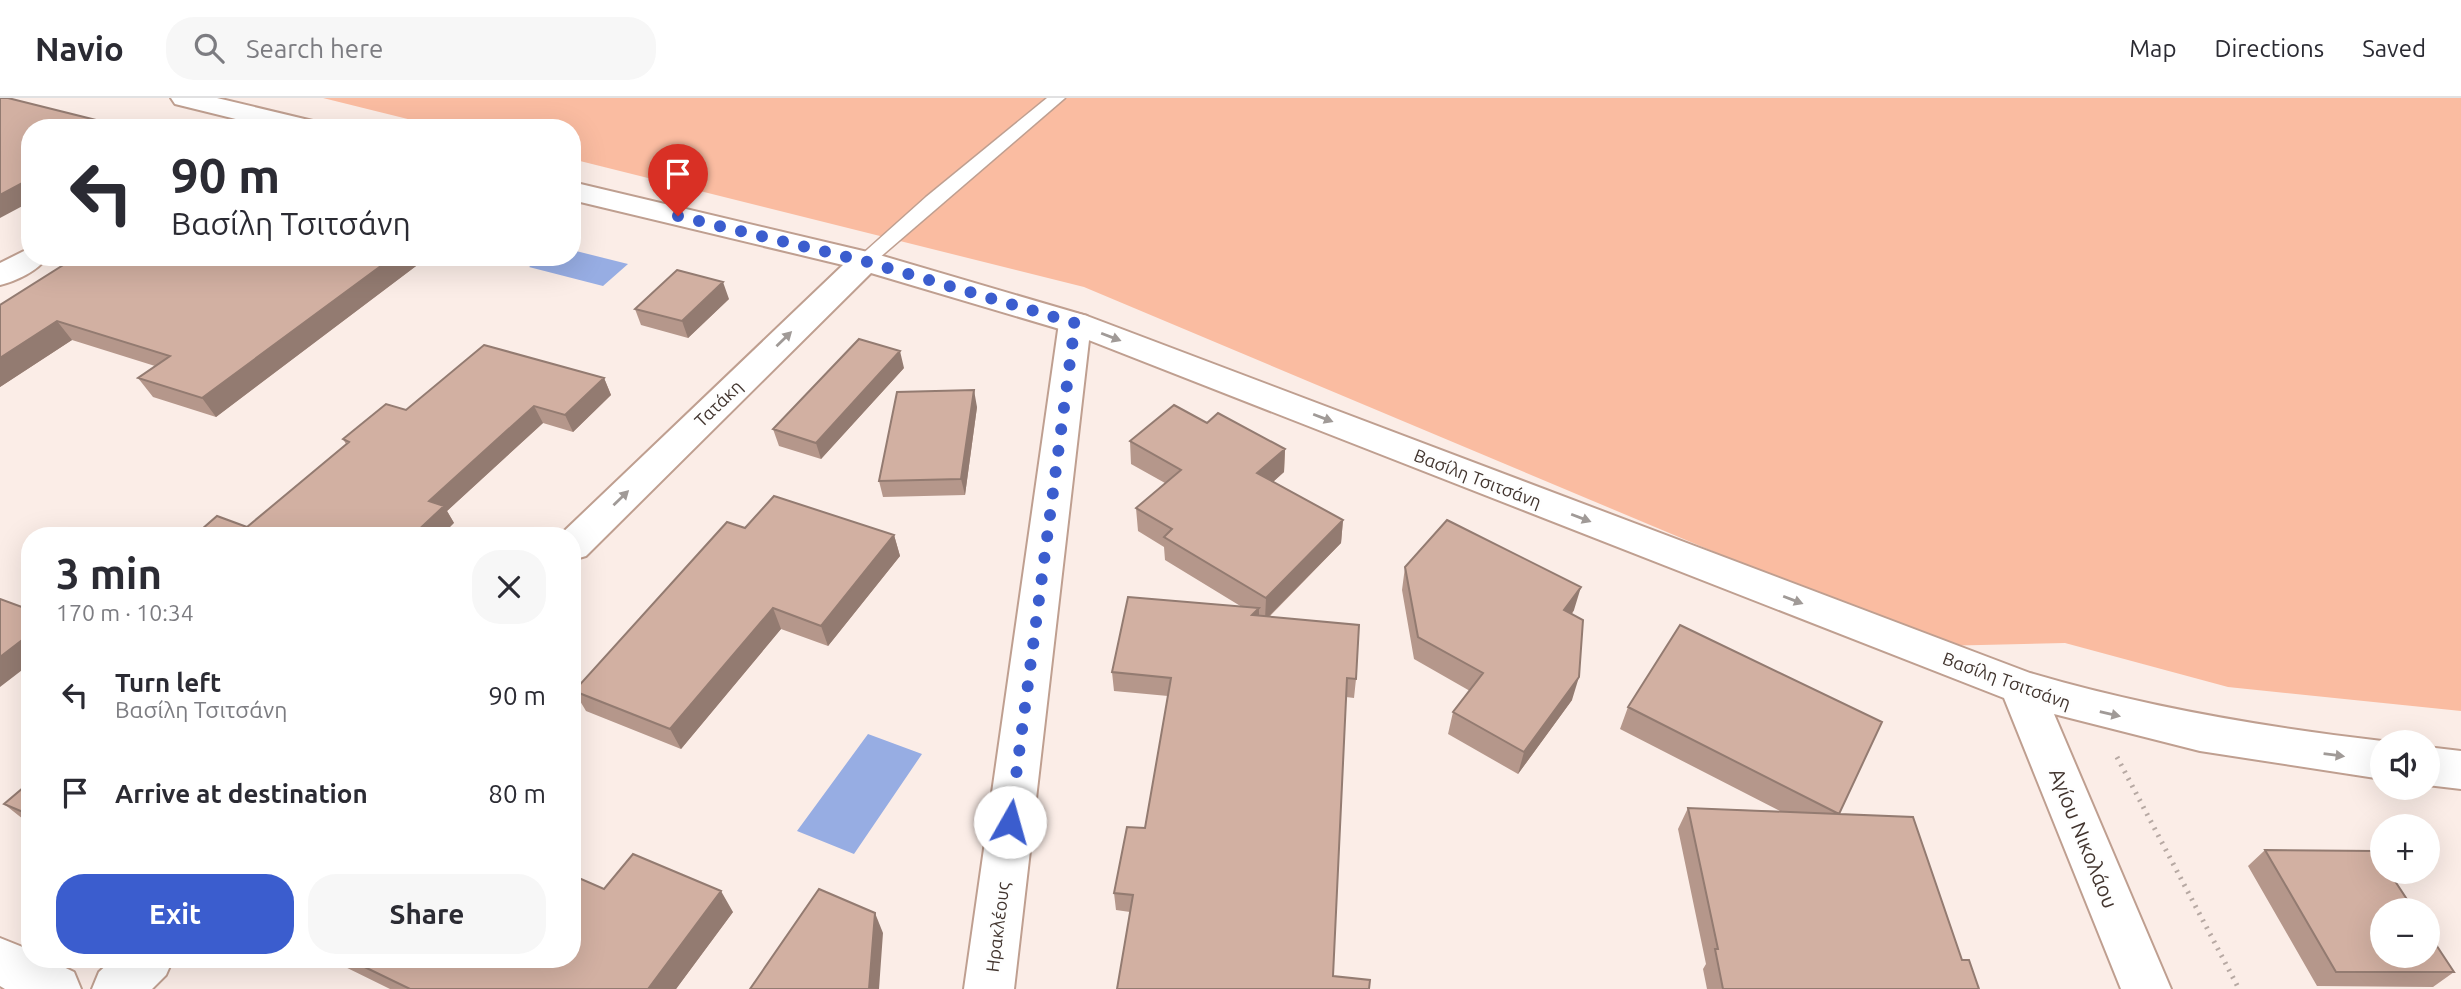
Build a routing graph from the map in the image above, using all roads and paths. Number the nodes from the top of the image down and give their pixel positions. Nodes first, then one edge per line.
1 (184, 98) edge
2 (1057, 98) edge
3 (250, 119) edge
4 (581, 193) edge
5 (864, 261) junction
6 (21, 264) edge
7 (0, 276) edge
8 (1075, 323) junction
9 (581, 536) edge
10 (2021, 687) junction
11 (2092, 710) junction
12 (2370, 759) edge
13 (2440, 768) edge
14 (2461, 770) edge
15 (0, 961) edge
16 (139, 968) edge
17 (56, 989) edge
18 (117, 989) edge
19 (989, 989) edge
20 (2146, 989) edge
21 (2239, 989) edge

1 - 3 street
2 - 5 lane
4 - 5 street, Βασίλη Τσιτσάνη
5 - 8 street, Βασίλη Τσιτσάνη
9 -> 5 street, Τατάκη
6 - 7 street
8 -> 10 street, Βασίλη Τσιτσάνη
8 - 19 street, Ηρακλέους
10 - 11 street, Βασίλη Τσιτσάνη
10 - 20 street, Αγίου Νικολάου
11 -> 12 street, Βασίλη Τσιτσάνη
11 - 21 path
13 - 14 street
15 - 17 street
16 - 18 street

